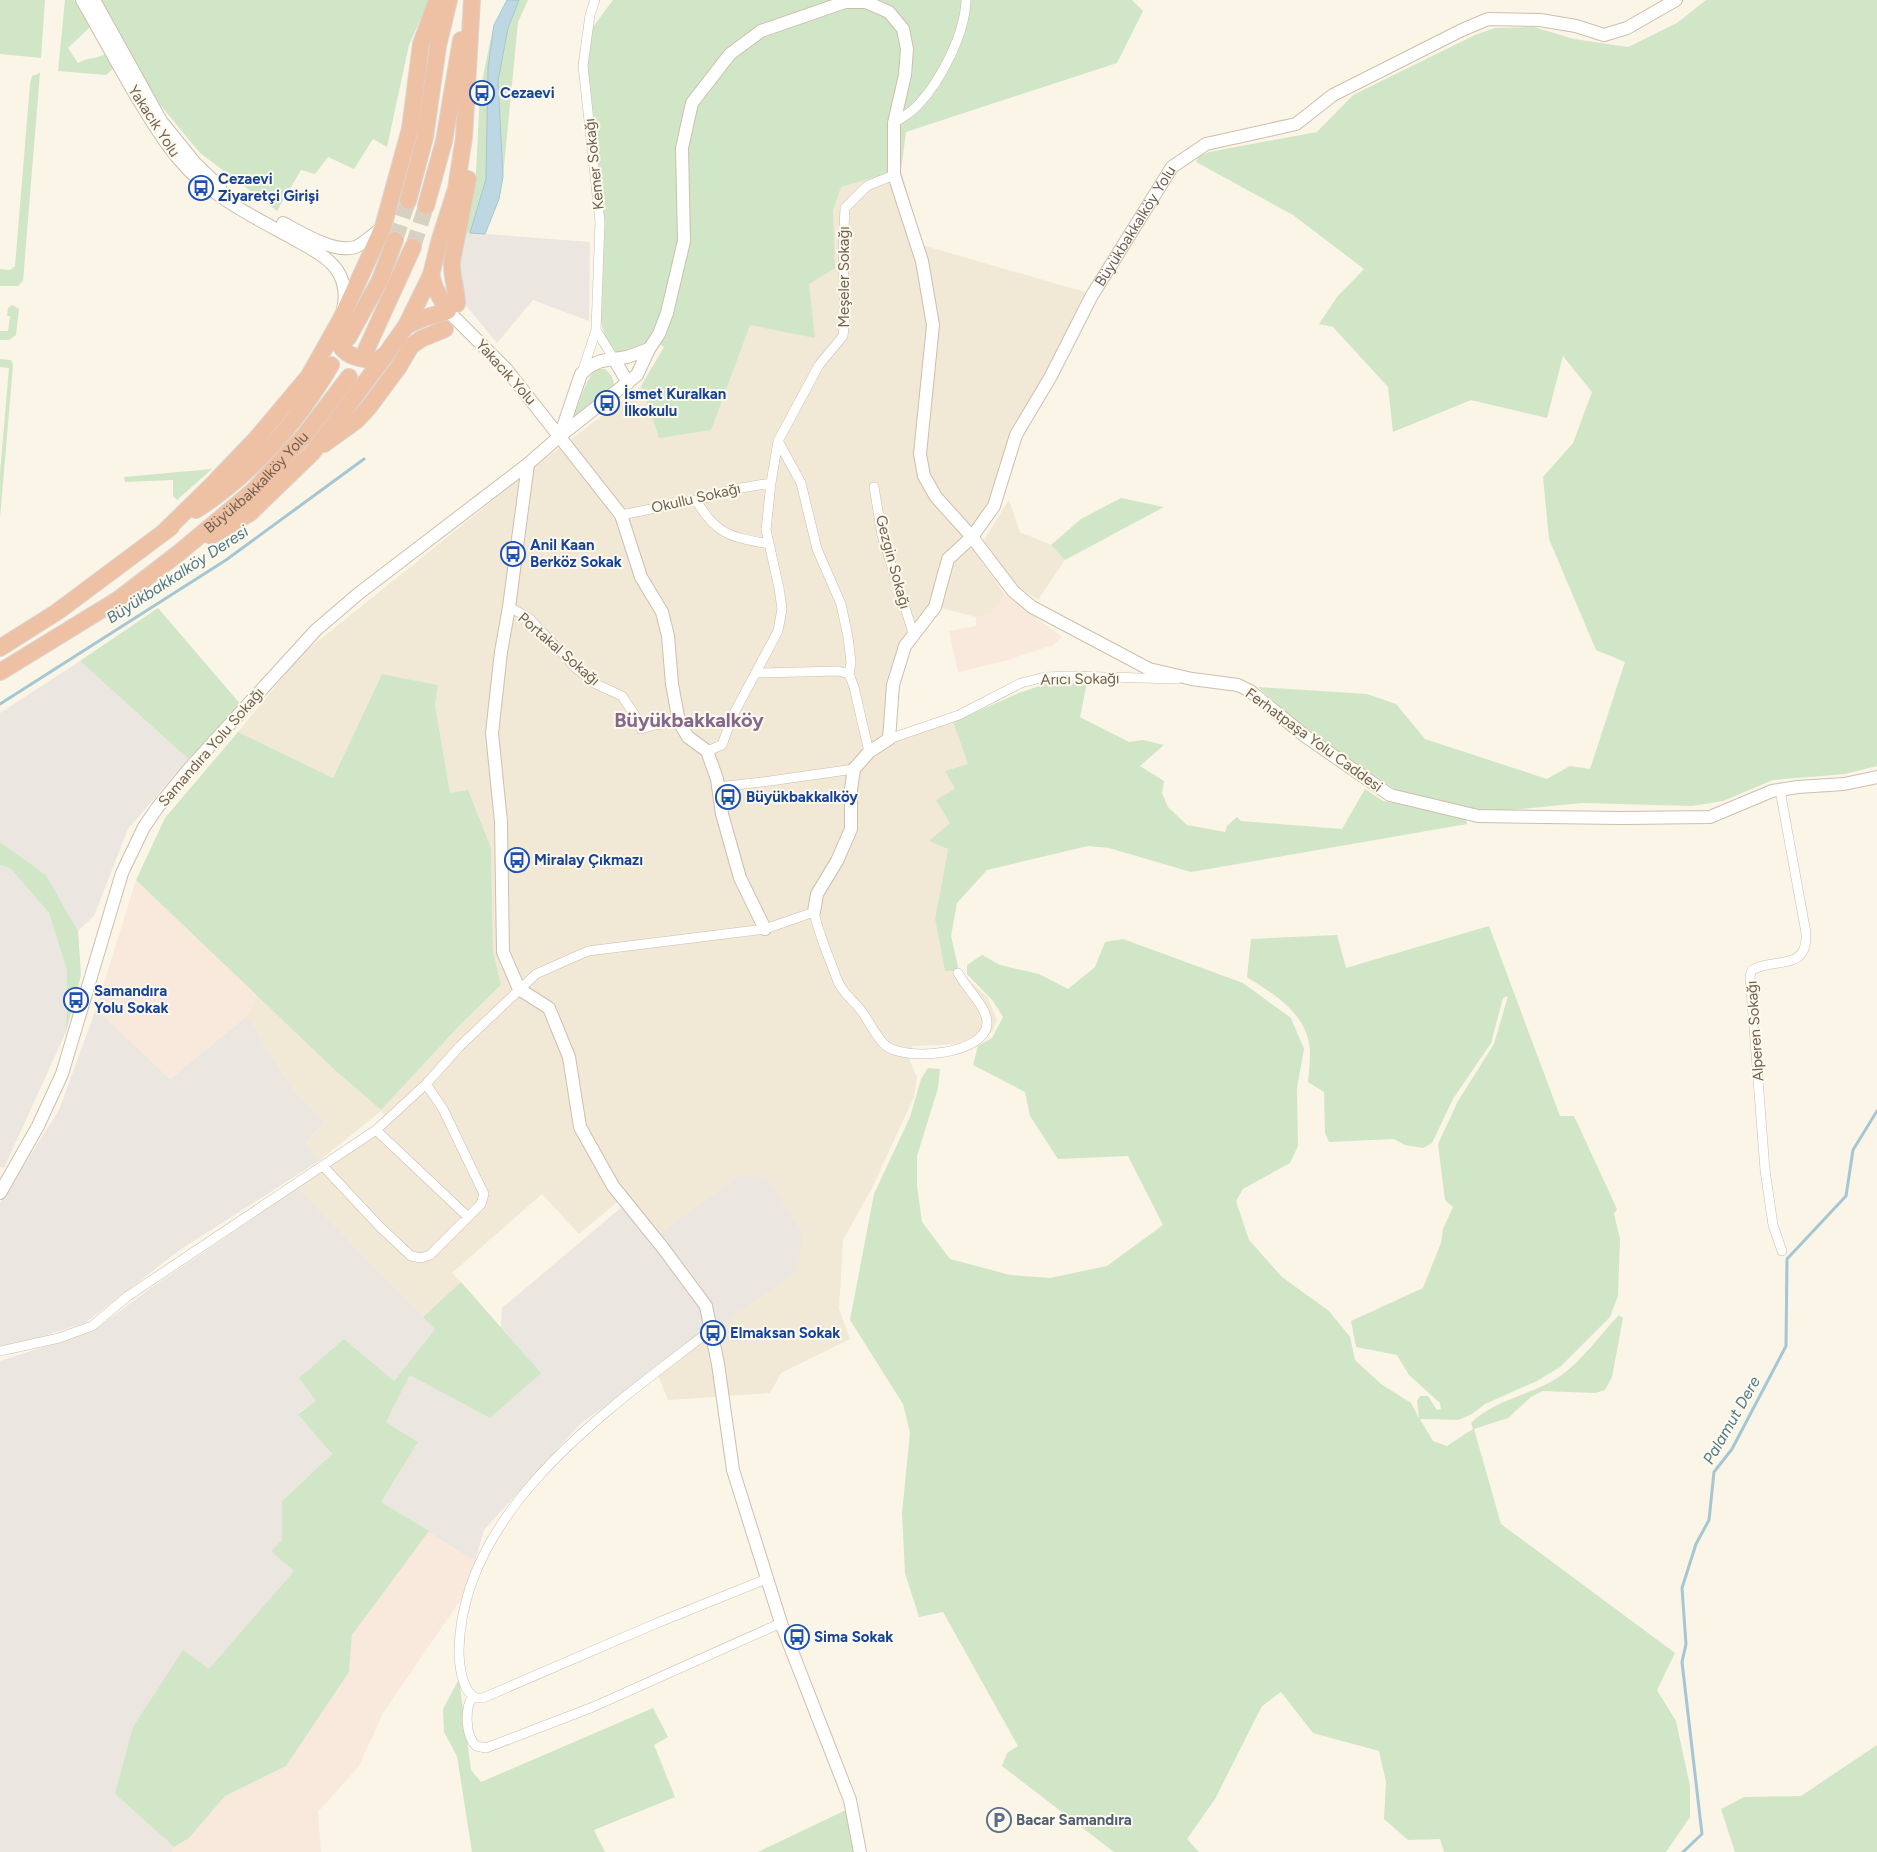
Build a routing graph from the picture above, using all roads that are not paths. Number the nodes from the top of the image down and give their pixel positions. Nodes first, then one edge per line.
1 (82, 0) edge
2 (94, 0) edge
3 (437, 0) edge
4 (449, 0) edge
5 (470, 0) edge
6 (594, 0) edge
7 (966, 0) edge
8 (1676, 0) edge
9 (894, 123) junction
10 (464, 137) junction
11 (894, 175) junction
12 (408, 201) tunnel mouth
13 (426, 206) tunnel mouth
14 (383, 226) junction
15 (440, 239) junction
16 (395, 240) tunnel mouth
17 (414, 247) tunnel mouth
18 (432, 274) junction
19 (452, 308) junction
20 (341, 319) junction
21 (406, 326) junction
22 (445, 329) dead end
23 (596, 330) junction
24 (348, 338) dead end
25 (649, 349) junction
26 (366, 350) dead end
27 (386, 354) junction
28 (614, 359) junction
29 (331, 366) dead end
30 (581, 374) junction
31 (349, 377) dead end
32 (628, 383) junction
33 (560, 436) junction
34 (778, 441) junction
35 (312, 453) junction
36 (528, 464) junction
37 (770, 483) junction
38 (874, 487) dead end
39 (696, 500) junction
40 (622, 515) junction
41 (164, 532) junction
42 (972, 537) junction
43 (769, 544) junction
44 (180, 552) junction
45 (509, 607) junction
46 (914, 636) junction
47 (0, 648) edge
48 (0, 672) edge
49 (757, 673) junction
50 (849, 674) junction
51 (1192, 679) junction
52 (679, 722) junction
53 (890, 739) junction
54 (707, 751) junction
55 (869, 752) junction
56 (854, 769) junction
57 (1877, 777) edge
58 (718, 787) junction
59 (1780, 790) junction
60 (814, 912) junction
61 (765, 929) junction
62 (958, 973) dead end
63 (519, 989) junction
64 (426, 1084) junction
65 (376, 1130) junction
66 (323, 1166) junction
67 (0, 1193) edge
68 (468, 1217) junction
69 (1782, 1251) dead end
70 (711, 1330) junction
71 (0, 1351) edge
72 (766, 1579) junction
73 (781, 1623) junction
74 (472, 1697) junction
75 (860, 1852) edge

1 - 20 main road, Yakacık Yolu
2 - 14 main road, Yakacık Yolu
3 - 14 highway
4 - 12 highway
5 - 10 highway
5 - 13 highway
6 - 23 street, Kemer Sokağı
7 - 9 street
8 - 42 main road, Büyükbakkalköy Yolu
9 - 11 main road, Ferhatpaşa Yolu Caddesi
9 - 25 main road, Ferhatpaşa Yolu Caddesi
10 - 15 highway
10 - 19 highway
11 - 34 street, Meşeler Sokağı
11 - 42 main road, Ferhatpaşa Yolu Caddesi
14 - 15 highway
14 - 20 highway
15 - 18 highway
16 - 24 highway
17 - 26 highway
18 - 19 highway
18 - 21 highway
19 - 21 highway
19 - 33 main road, Yakacık Yolu
20 - 27 highway
20 - 41 highway
21 - 27 highway
22 - 35 highway
23 - 28 street
23 - 30 street, Kemer Sokağı
25 - 28 main road
25 - 32 main road, Ferhatpaşa Yolu Caddesi
27 - 35 highway
28 - 30 main road
28 - 32 main road
29 - 41 highway, Büyükbakkalköy Yolu
30 - 33 main road, Kemer Sokağı
31 - 44 highway, Büyükbakkalköy Yolu
32 - 33 main road, Ferhatpaşa Yolu Caddesi
33 - 36 main road, Samandıra Yolu Sokağı
33 - 40 main road, Yakacık Yolu
34 - 37 street, Meşeler Sokağı
34 - 50 street
35 - 44 highway
36 - 45 main road
36 - 67 main road, Samandıra Yolu Sokağı
37 - 39 street, Okullu Sokağı
37 - 43 street, Meşeler Sokağı
38 - 46 street, Gezgin Sokağı
39 - 40 street, Okullu Sokağı
39 - 43 street
40 - 52 main road
41 - 47 highway, Büyükbakkalköy Yolu
42 - 46 main road, Büyükbakkalköy Yolu
42 - 51 main road, Ferhatpaşa Yolu Caddesi
43 - 49 street, Meşeler Sokağı
44 - 48 highway, Büyükbakkalköy Yolu
45 - 52 street, Portakal Sokağı
45 - 63 main road
46 - 53 main road, Büyükbakkalköy Yolu
49 - 50 street
49 - 54 street, Meşeler Sokağı
50 - 55 street
51 - 53 street, Arıcı Sokağı
51 - 59 main road, Ferhatpaşa Yolu Caddesi
52 - 54 main road
53 - 55 main road
54 - 58 main road
55 - 56 main road
56 - 58 street
56 - 60 main road
57 - 59 main road, Ferhatpaşa Yolu Caddesi
58 - 61 main road
59 - 69 street, Alperen Sokağı
60 - 61 street
60 - 62 street
61 - 63 street
63 - 64 street
63 - 70 main road
64 - 65 street
64 - 68 street
65 - 66 street
65 - 68 street
66 - 68 street
66 - 71 street
70 - 72 main road
70 - 74 street
72 - 73 main road
72 - 74 street
73 - 74 street
73 - 75 main road

